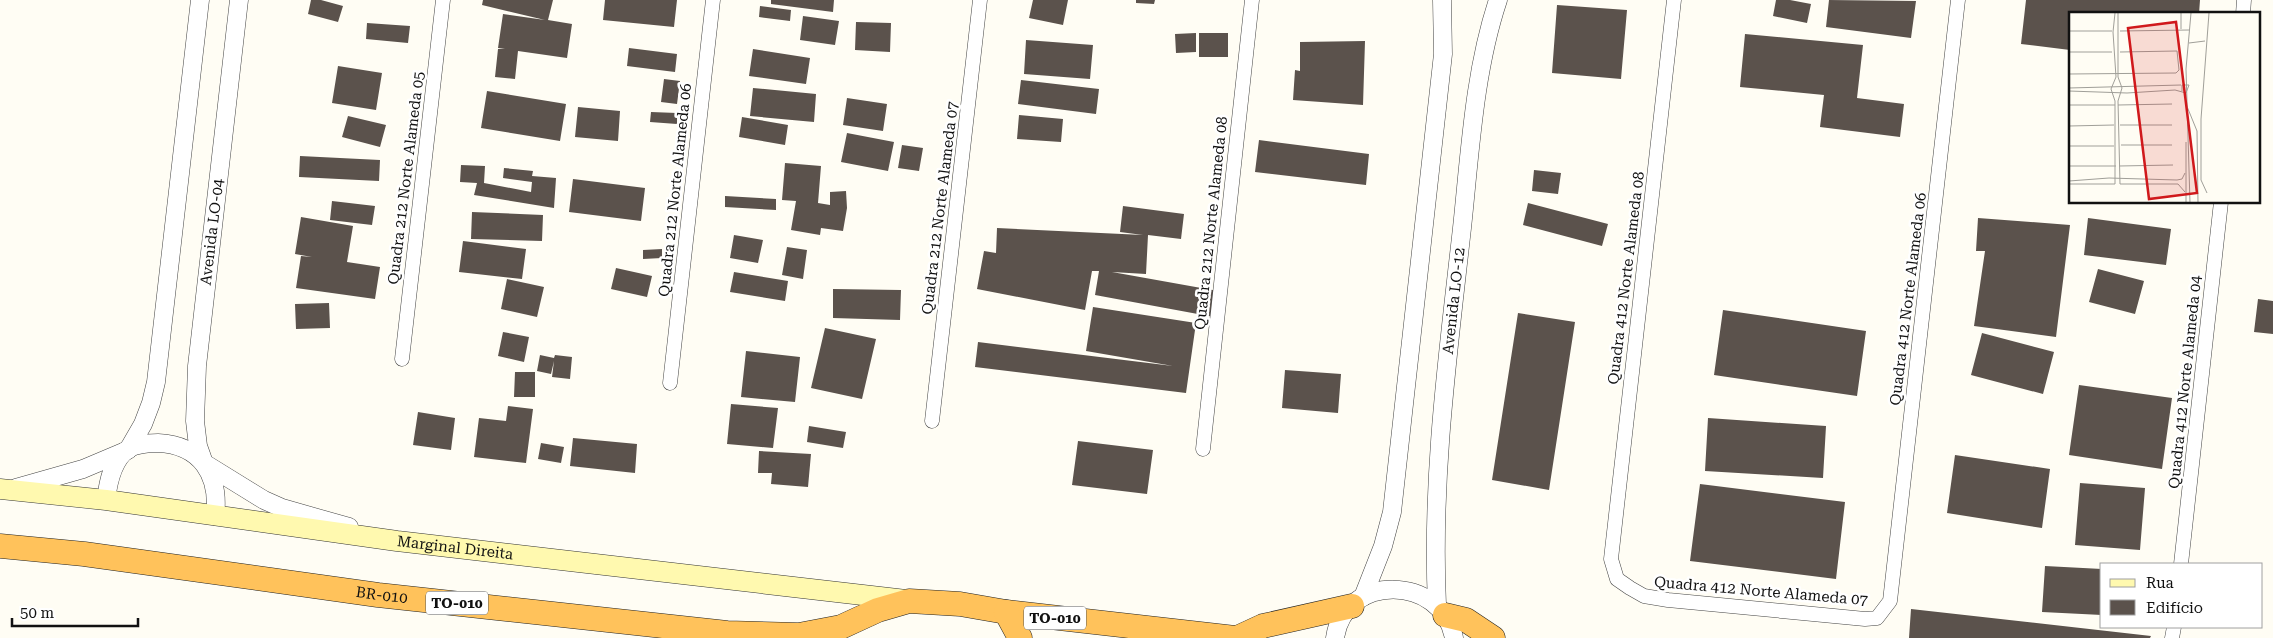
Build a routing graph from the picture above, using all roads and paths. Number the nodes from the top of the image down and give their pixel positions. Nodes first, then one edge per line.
1 (200, 0) edge
2 (238, 0) edge
3 (443, 0) edge
4 (713, 0) edge
5 (980, 0) edge
6 (1252, 0) edge
7 (1442, 0) edge
8 (1498, 0) edge
9 (1674, 0) edge
10 (1958, 0) edge
11 (2222, 204) edge
12 (402, 359) dead end
13 (670, 384) dead end
14 (932, 421) dead end
15 (1203, 449) dead end
16 (128, 450) junction
17 (204, 463) junction
18 (5, 489) edge
19 (106, 500) junction
20 (215, 516) junction
21 (397, 541) junction
22 (0, 546) edge
23 (1611, 559) joint
24 (2181, 563) edge
25 (910, 600) junction
26 (1358, 601) junction
27 (1890, 601) joint
28 (1441, 610) junction
29 (1006, 612) junction
30 (674, 632) edge
31 (1195, 636) edge
32 (1020, 638) edge
33 (1236, 638) edge
34 (1335, 638) edge
35 (1454, 638) edge
36 (1493, 638) edge

1 - 16 street
2 - 17 street, Avenida LO-04
3 - 12 street, Quadra 212 Norte Alameda 05
4 - 13 street, Quadra 212 Norte Alameda 06
5 - 14 street, Quadra 212 Norte Alameda 07
6 - 15 street, Quadra 212 Norte Alameda 08
7 - 26 street
8 - 28 street, Avenida LO-12
9 - 23 street, Quadra 412 Norte Alameda 08
10 - 27 street, Quadra 412 Norte Alameda 06
11 - 24 street, Quadra 412 Norte Alameda 04
16 - 17 street, Avenida LO-04
16 - 18 street, Avenida LO-04
16 - 19 street
17 - 20 street, Avenida LO-04
17 - 21 street, Avenida LO-04
18 - 19 main road, Marginal Direita
19 - 20 main road, Marginal Direita
20 - 21 main road, Marginal Direita
21 - 25 main road, Marginal Direita
22 - 30 highway, BR-010 / TO-010
23 - 27 street, Quadra 412 Norte Alameda 07
25 - 29 highway, TO-010
25 - 30 highway, BR-010 / TO-010
26 - 28 street
26 - 33 highway
26 - 34 street
28 - 35 street, Avenida LO-12
28 - 36 highway
29 - 31 highway, TO-010
29 - 32 highway
31 - 33 highway, TO-010

